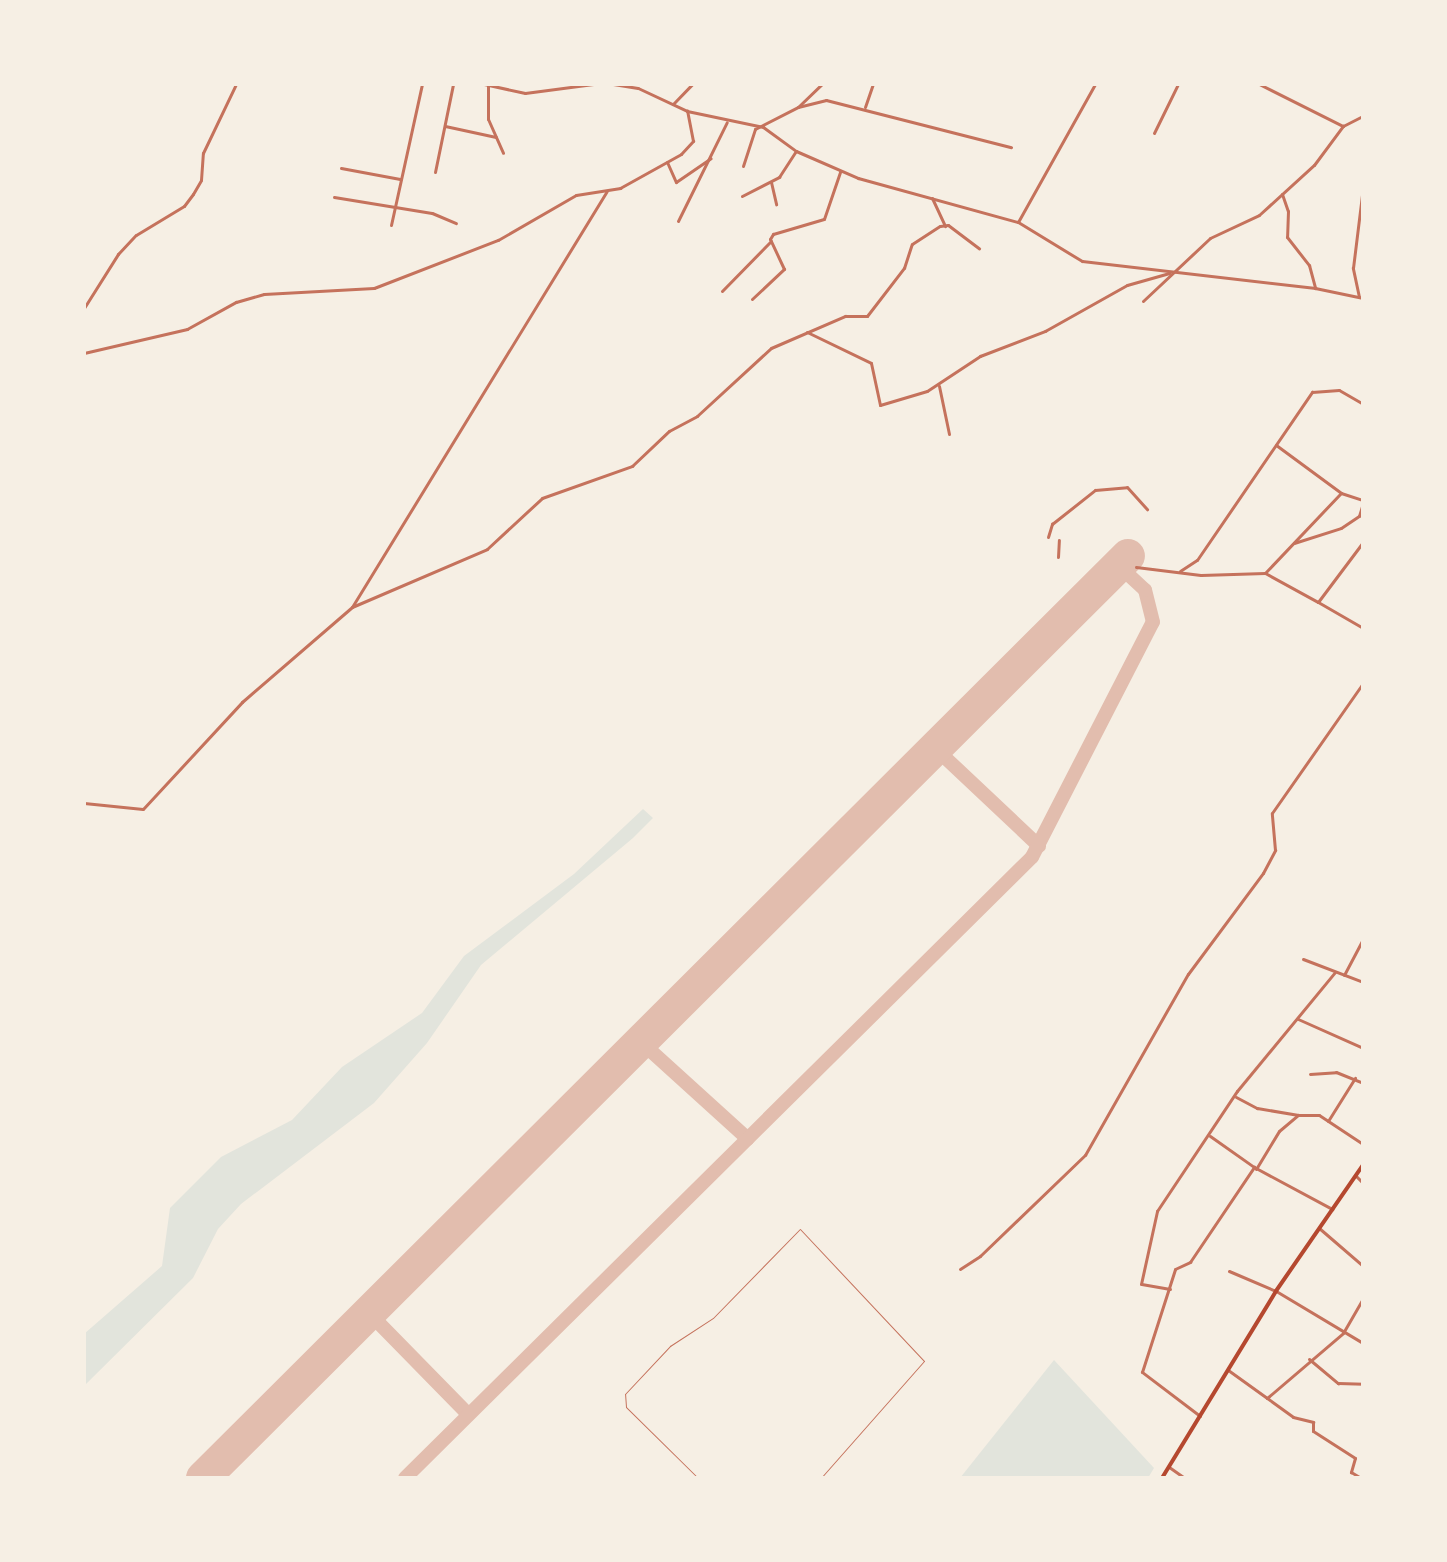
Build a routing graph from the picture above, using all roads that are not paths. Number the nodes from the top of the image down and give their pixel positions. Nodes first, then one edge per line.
1 (236, 84) edge
2 (422, 84) edge
3 (453, 84) edge
4 (593, 84) edge
5 (613, 84) edge
6 (692, 84) edge
7 (822, 84) edge
8 (873, 84) edge
9 (1095, 84) edge
10 (1178, 84) edge
11 (1259, 84) edge
12 (486, 85) edge
13 (1276, 86) edge
14 (673, 104) junction
15 (798, 107) junction
16 (865, 108) junction
17 (687, 111) junction
18 (1363, 116) edge
19 (727, 122) junction
20 (445, 126) junction
21 (1343, 126) junction
22 (763, 127) junction
23 (1154, 133) dead end
24 (497, 138) junction
25 (1011, 147) dead end
26 (796, 151) junction
27 (503, 153) dead end
28 (713, 157) junction
29 (667, 162) junction
30 (743, 166) dead end
31 (341, 168) dead end
32 (435, 172) dead end
33 (840, 172) junction
34 (400, 179) dead end
35 (771, 182) junction
36 (1363, 186) edge
37 (606, 192) junction
38 (1282, 194) junction
39 (1363, 195) edge
40 (742, 196) dead end
41 (334, 197) dead end
42 (932, 198) junction
43 (776, 204) dead end
44 (395, 210) junction
45 (678, 221) dead end
46 (1018, 222) junction
47 (456, 223) dead end
48 (391, 225) dead end
49 (945, 226) junction
50 (771, 241) junction
51 (979, 248) dead end
52 (1169, 273) junction
53 (1315, 288) junction
54 (722, 291) dead end
55 (1361, 297) edge
56 (752, 299) dead end
57 (1143, 301) dead end
58 (84, 308) edge
59 (807, 332) junction
60 (84, 353) edge
61 (938, 384) junction
62 (927, 391) junction
63 (1363, 404) edge
64 (884, 405) dead end
65 (949, 434) dead end
66 (1276, 445) junction
67 (1341, 493) junction
68 (1363, 502) edge
69 (1147, 509) dead end
70 (1048, 537) dead end
71 (1059, 540) dead end
72 (1363, 542) edge
73 (1294, 543) junction
74 (1058, 557) dead end
75 (1136, 567) dead end
76 (1180, 571) junction
77 (1265, 573) junction
78 (1318, 602) junction
79 (352, 607) junction
80 (1363, 628) edge
81 (1363, 683) edge
82 (84, 803) edge
83 (1363, 939) edge
84 (1303, 959) dead end
85 (1335, 972) junction
86 (1344, 975) junction
87 (1363, 982) edge
88 (1298, 1019) junction
89 (1363, 1048) edge
90 (1310, 1074) dead end
91 (1355, 1078) junction
92 (1363, 1083) edge
93 (1236, 1097) junction
94 (1298, 1115) junction
95 (1328, 1121) junction
96 (1210, 1136) junction
97 (1363, 1144) edge
98 (1363, 1165) edge
99 (1255, 1168) junction
100 (1356, 1176) junction
101 (1363, 1183) edge
102 (1332, 1209) junction
103 (1319, 1228) junction
104 (1363, 1266) edge
105 (960, 1269) dead end
106 (1229, 1271) dead end
107 (1170, 1289) junction
108 (1276, 1291) junction
109 (1363, 1299) edge
110 (1343, 1333) junction
111 (1363, 1343) edge
112 (1309, 1359) junction
113 (1228, 1370) junction
114 (1363, 1384) edge
115 (1267, 1398) junction
116 (1200, 1416) junction
117 (1363, 1417) edge
118 (1363, 1423) edge
119 (1169, 1467) junction
120 (698, 1478) edge
121 (821, 1478) edge
122 (1162, 1478) edge
123 (1185, 1478) edge
124 (1361, 1478) edge

1 - 58 street
2 - 44 street
3 - 20 street
4 - 12 street
5 - 14 street
6 - 14 street
7 - 15 street
8 - 16 street
9 - 46 street
10 - 23 street
11 - 13 street
12 - 24 street
13 - 21 street
14 - 17 street
15 - 16 street
15 - 22 street
16 - 25 street
17 - 19 street
17 - 29 street
18 - 21 street
19 - 22 street
19 - 28 street
20 - 24 street
20 - 32 street
21 - 38 street
22 - 26 street
22 - 30 street
24 - 27 street
26 - 33 street
26 - 35 street
28 - 29 street
28 - 45 street
29 - 37 street
31 - 34 street
33 - 42 street
33 - 50 street
35 - 40 street
35 - 43 street
36 - 39 street
37 - 60 street
37 - 79 street
38 - 52 street
38 - 53 street
39 - 55 street
41 - 44 street
42 - 46 street
42 - 49 street
44 - 47 street
44 - 48 street
46 - 52 street
49 - 51 street
49 - 59 street
50 - 54 street
50 - 56 street
52 - 53 street
52 - 57 street
52 - 62 street
53 - 55 street
59 - 62 street
59 - 79 street
61 - 62 street
61 - 64 street
61 - 65 street
63 - 66 street
66 - 67 street
66 - 76 street
67 - 68 street
67 - 73 street
68 - 73 street
69 - 70 street
71 - 74 street
72 - 78 street
73 - 77 street
75 - 76 street
76 - 77 street
77 - 78 street
78 - 80 street
79 - 82 street
81 - 105 street
83 - 86 street
84 - 85 street
85 - 86 street
85 - 88 street
86 - 87 street
88 - 89 street
88 - 93 street
90 - 91 street
91 - 92 street
91 - 95 street
93 - 94 street
93 - 96 street
94 - 95 street
94 - 99 street
95 - 97 street
96 - 99 street
96 - 107 street
98 - 100 main road
99 - 102 street
99 - 107 street
100 - 101 street
100 - 102 main road
102 - 103 main road
103 - 104 street
103 - 108 main road
106 - 108 street
107 - 116 street
108 - 110 street
108 - 113 main road
109 - 110 street
110 - 111 street
110 - 112 street
112 - 114 street
112 - 115 street
113 - 115 street
113 - 116 main road
115 - 124 street
116 - 119 main road
117 - 118 street
119 - 122 main road
119 - 123 street
120 - 121 lane

